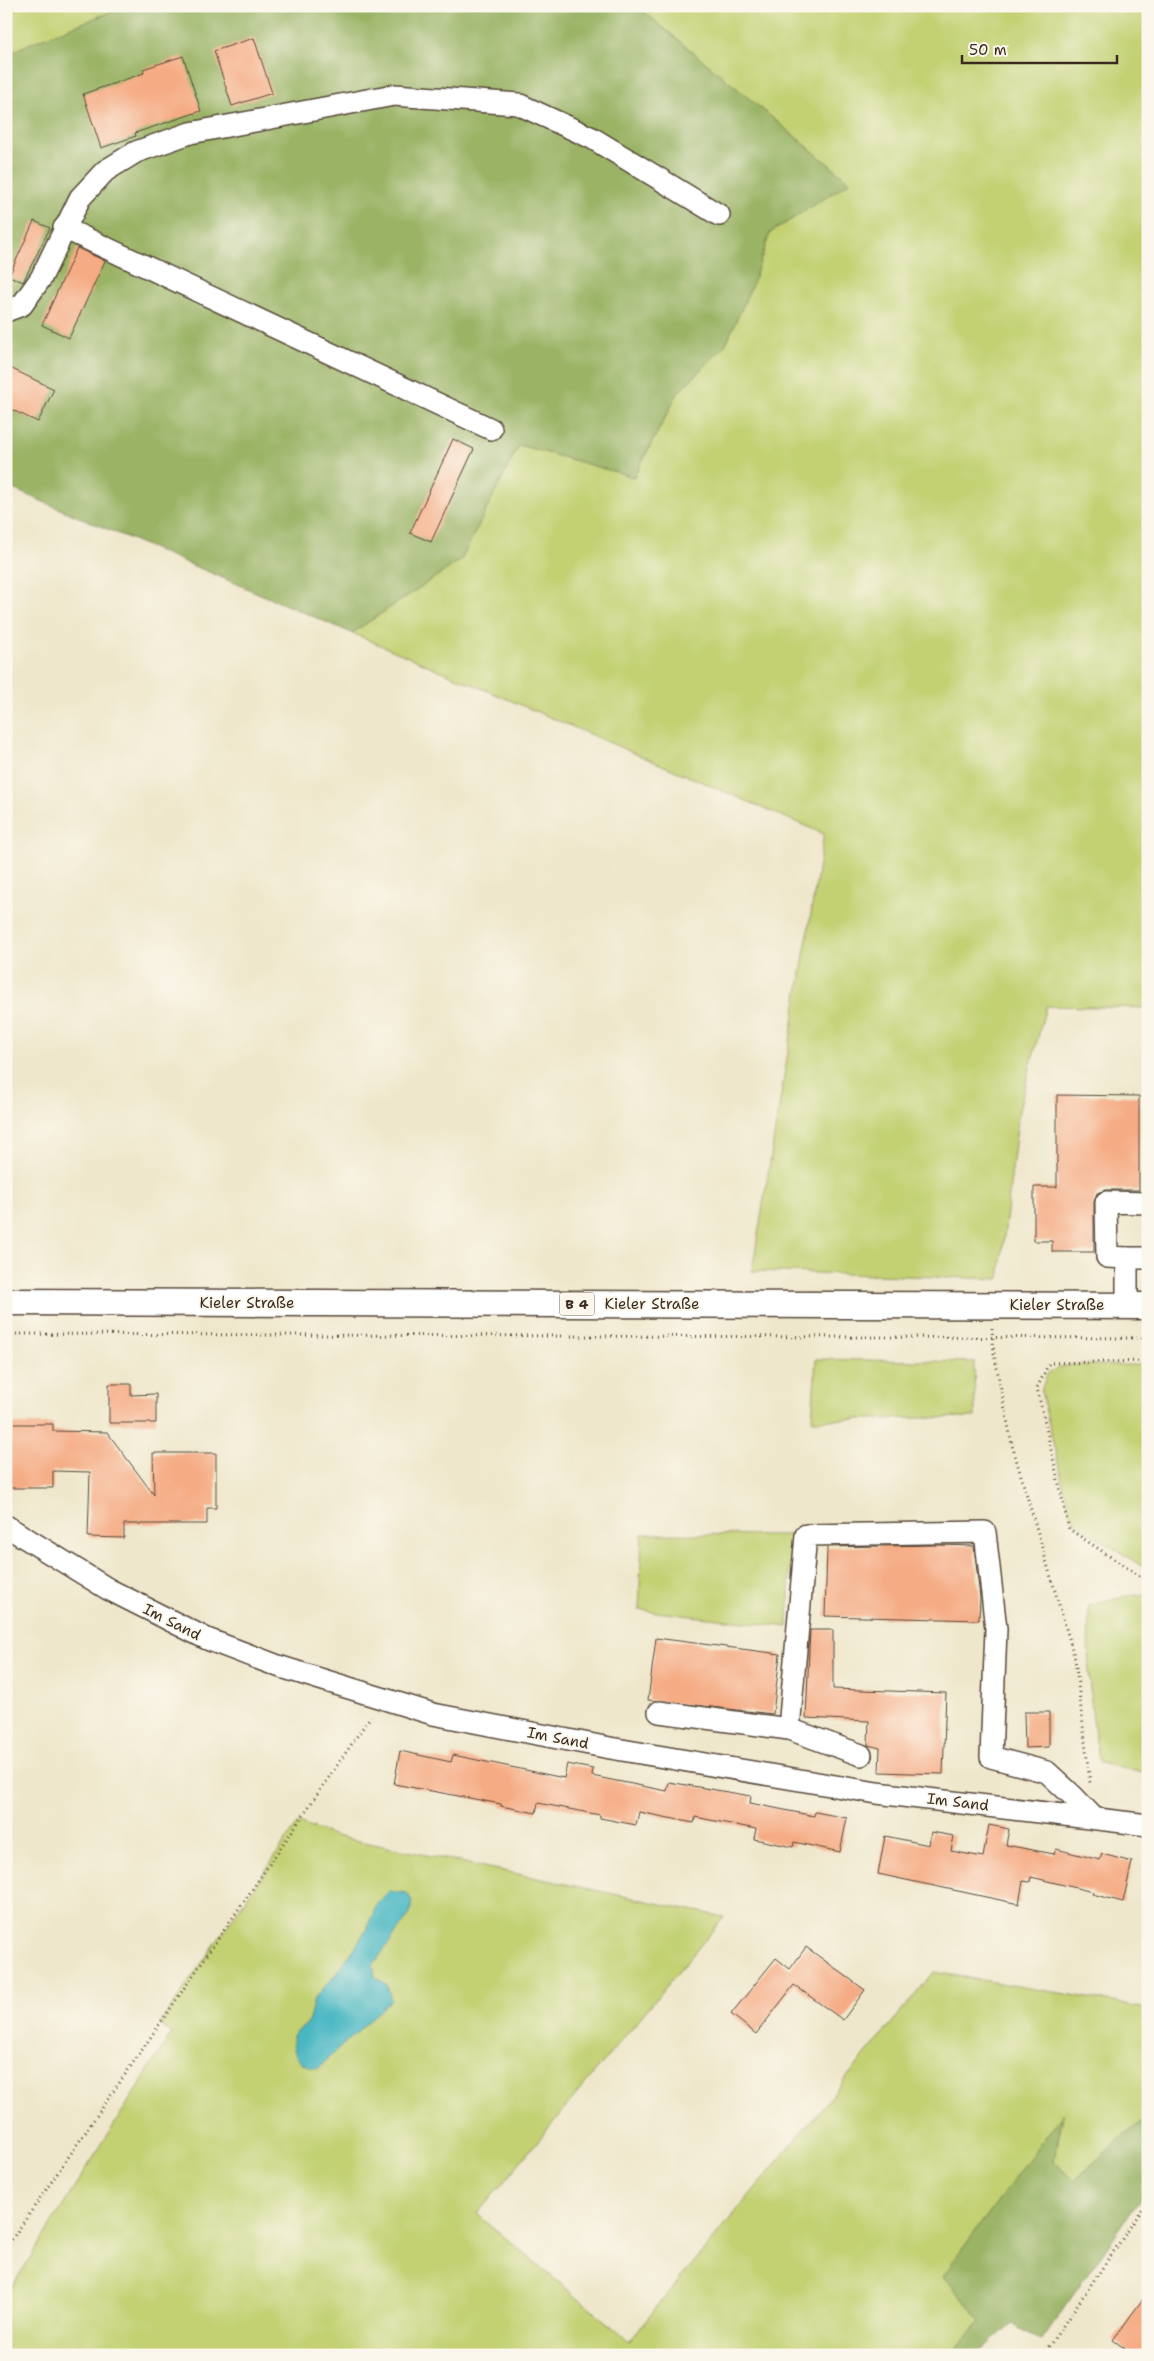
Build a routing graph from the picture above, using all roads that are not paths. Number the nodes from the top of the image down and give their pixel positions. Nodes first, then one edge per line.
1 (719, 215) dead end
2 (64, 228) junction
3 (6, 311) edge
4 (491, 429) dead end
5 (1148, 1202) edge
6 (1126, 1258) junction
7 (1148, 1258) edge
8 (6, 1302) edge
9 (1137, 1306) edge
10 (6, 1526) edge
11 (660, 1712) dead end
12 (789, 1729) junction
13 (861, 1755) dead end
14 (1094, 1818) junction
15 (1148, 1825) edge

1 - 2 street
2 - 3 street
2 - 4 street
5 - 6 street
6 - 7 street
6 - 9 street
8 - 9 main road, Kieler Straße / B 4
10 - 14 street, Im Sand
11 - 12 street
12 - 13 street
12 - 14 street
14 - 15 street, Im Sand

